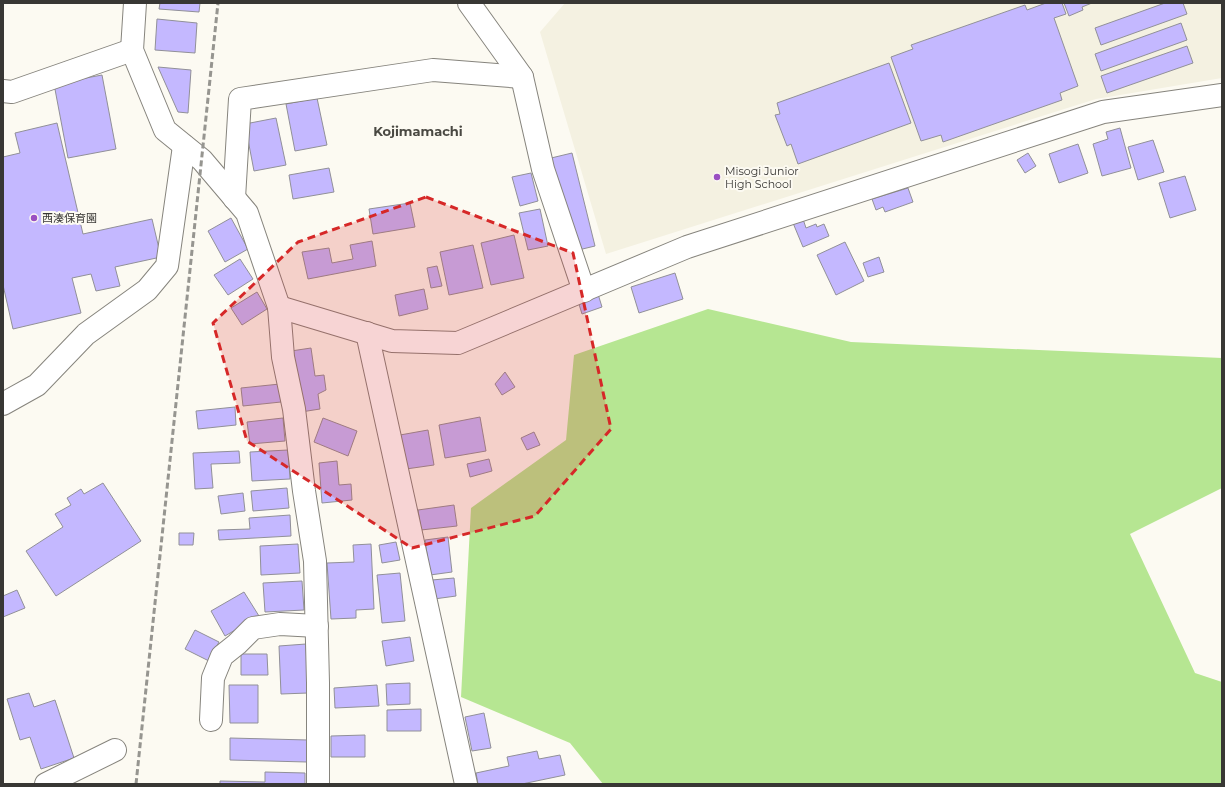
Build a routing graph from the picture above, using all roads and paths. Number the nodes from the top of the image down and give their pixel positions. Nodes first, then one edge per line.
1 (135, 3) edge
2 (469, 3) edge
3 (132, 50) junction
4 (522, 77) junction
5 (3, 91) edge
6 (1222, 95) edge
7 (184, 146) junction
8 (234, 198) junction
9 (584, 291) junction
10 (278, 307) junction
11 (367, 334) junction
12 (3, 404) edge
13 (317, 626) junction
14 (211, 720) dead end
15 (115, 750) dead end
16 (46, 784) edge
17 (318, 784) edge
18 (466, 784) edge

1 - 3 street
2 - 4 street
3 - 5 street
3 - 7 street
4 - 8 street
4 - 9 street
6 - 9 street
7 - 8 street
7 - 12 street
8 - 10 street
9 - 11 street
10 - 11 street
10 - 13 street
11 - 18 street
13 - 14 street
13 - 17 street
15 - 16 street

